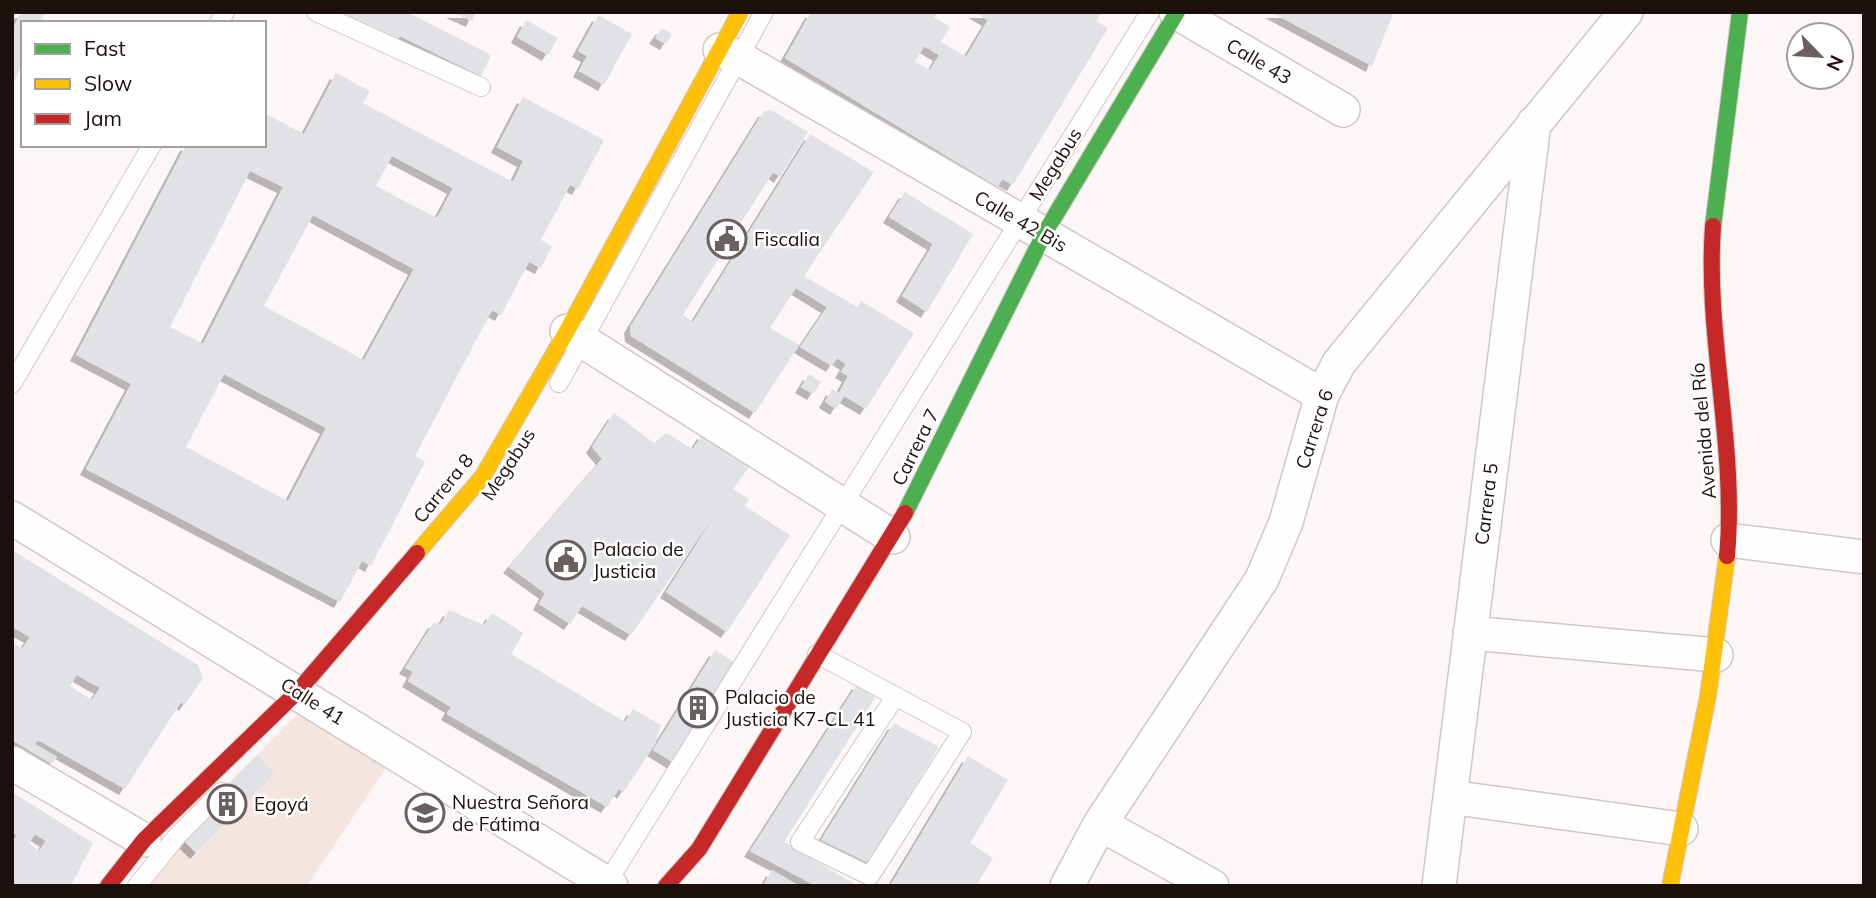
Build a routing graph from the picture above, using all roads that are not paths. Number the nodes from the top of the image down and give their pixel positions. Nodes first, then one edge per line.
1 (316, 12) edge
2 (740, 12) edge
3 (764, 12) edge
4 (1150, 12) edge
5 (1177, 12) edge
6 (1626, 12) edge
7 (1740, 12) edge
8 (729, 54) junction
9 (481, 87) dead end
10 (1343, 110) dead end
11 (1534, 123) junction
12 (151, 147) edge
13 (1032, 227) junction
14 (576, 336) junction
15 (12, 384) edge
16 (1322, 395) junction
17 (550, 398) dead end
18 (529, 432) dead end
19 (844, 503) junction
20 (12, 518) edge
21 (893, 537) junction
22 (1728, 540) junction
23 (1864, 557) edge
24 (1470, 633) junction
25 (817, 654) junction
26 (1716, 654) junction
27 (305, 695) junction
28 (895, 697) junction
29 (12, 762) edge
30 (1450, 797) junction
31 (1100, 824) junction
32 (1681, 829) junction
33 (144, 840) junction
34 (608, 885) edge
35 (108, 886) edge
36 (137, 886) edge
37 (666, 886) edge
38 (1067, 886) edge
39 (1212, 886) edge
40 (1439, 886) edge
41 (1670, 886) edge

1 - 9 lane
2 - 8 main road
3 - 8 lane
4 - 13 lane, Megabus
5 - 10 street, Calle 43
5 - 13 main road, Carrera 7
6 - 11 street, Carrera 6
7 - 22 main road, Avenida del Río
8 - 13 street, Calle 42 Bis
8 - 14 lane
11 - 16 street, Carrera 6
11 - 24 street, Carrera 5
12 - 15 lane
13 - 16 street, Calle 42 Bis
13 - 19 lane, Megabus
13 - 21 main road, Carrera 7
14 - 17 lane
14 - 19 street
14 - 27 main road, Carrera 8
16 - 31 street, Carrera 6
18 - 27 lane, Megabus
19 - 21 street
19 - 34 lane, Megabus
20 - 27 street, Calle 41
21 - 25 main road, Carrera 7
22 - 23 street
22 - 26 main road, Avenida del Río
24 - 26 street
24 - 30 street, Carrera 5
25 - 28 lane
25 - 37 main road, Carrera 7
26 - 32 main road, Avenida del Río
27 - 33 main road, Carrera 8
27 - 34 street, Calle 41
27 - 36 lane, Megabus
28 - 28 lane
29 - 33 street
30 - 32 street
30 - 40 street, Carrera 5
31 - 38 street, Carrera 6
31 - 39 street
32 - 41 main road, Avenida del Río
33 - 35 main road, Carrera 8

